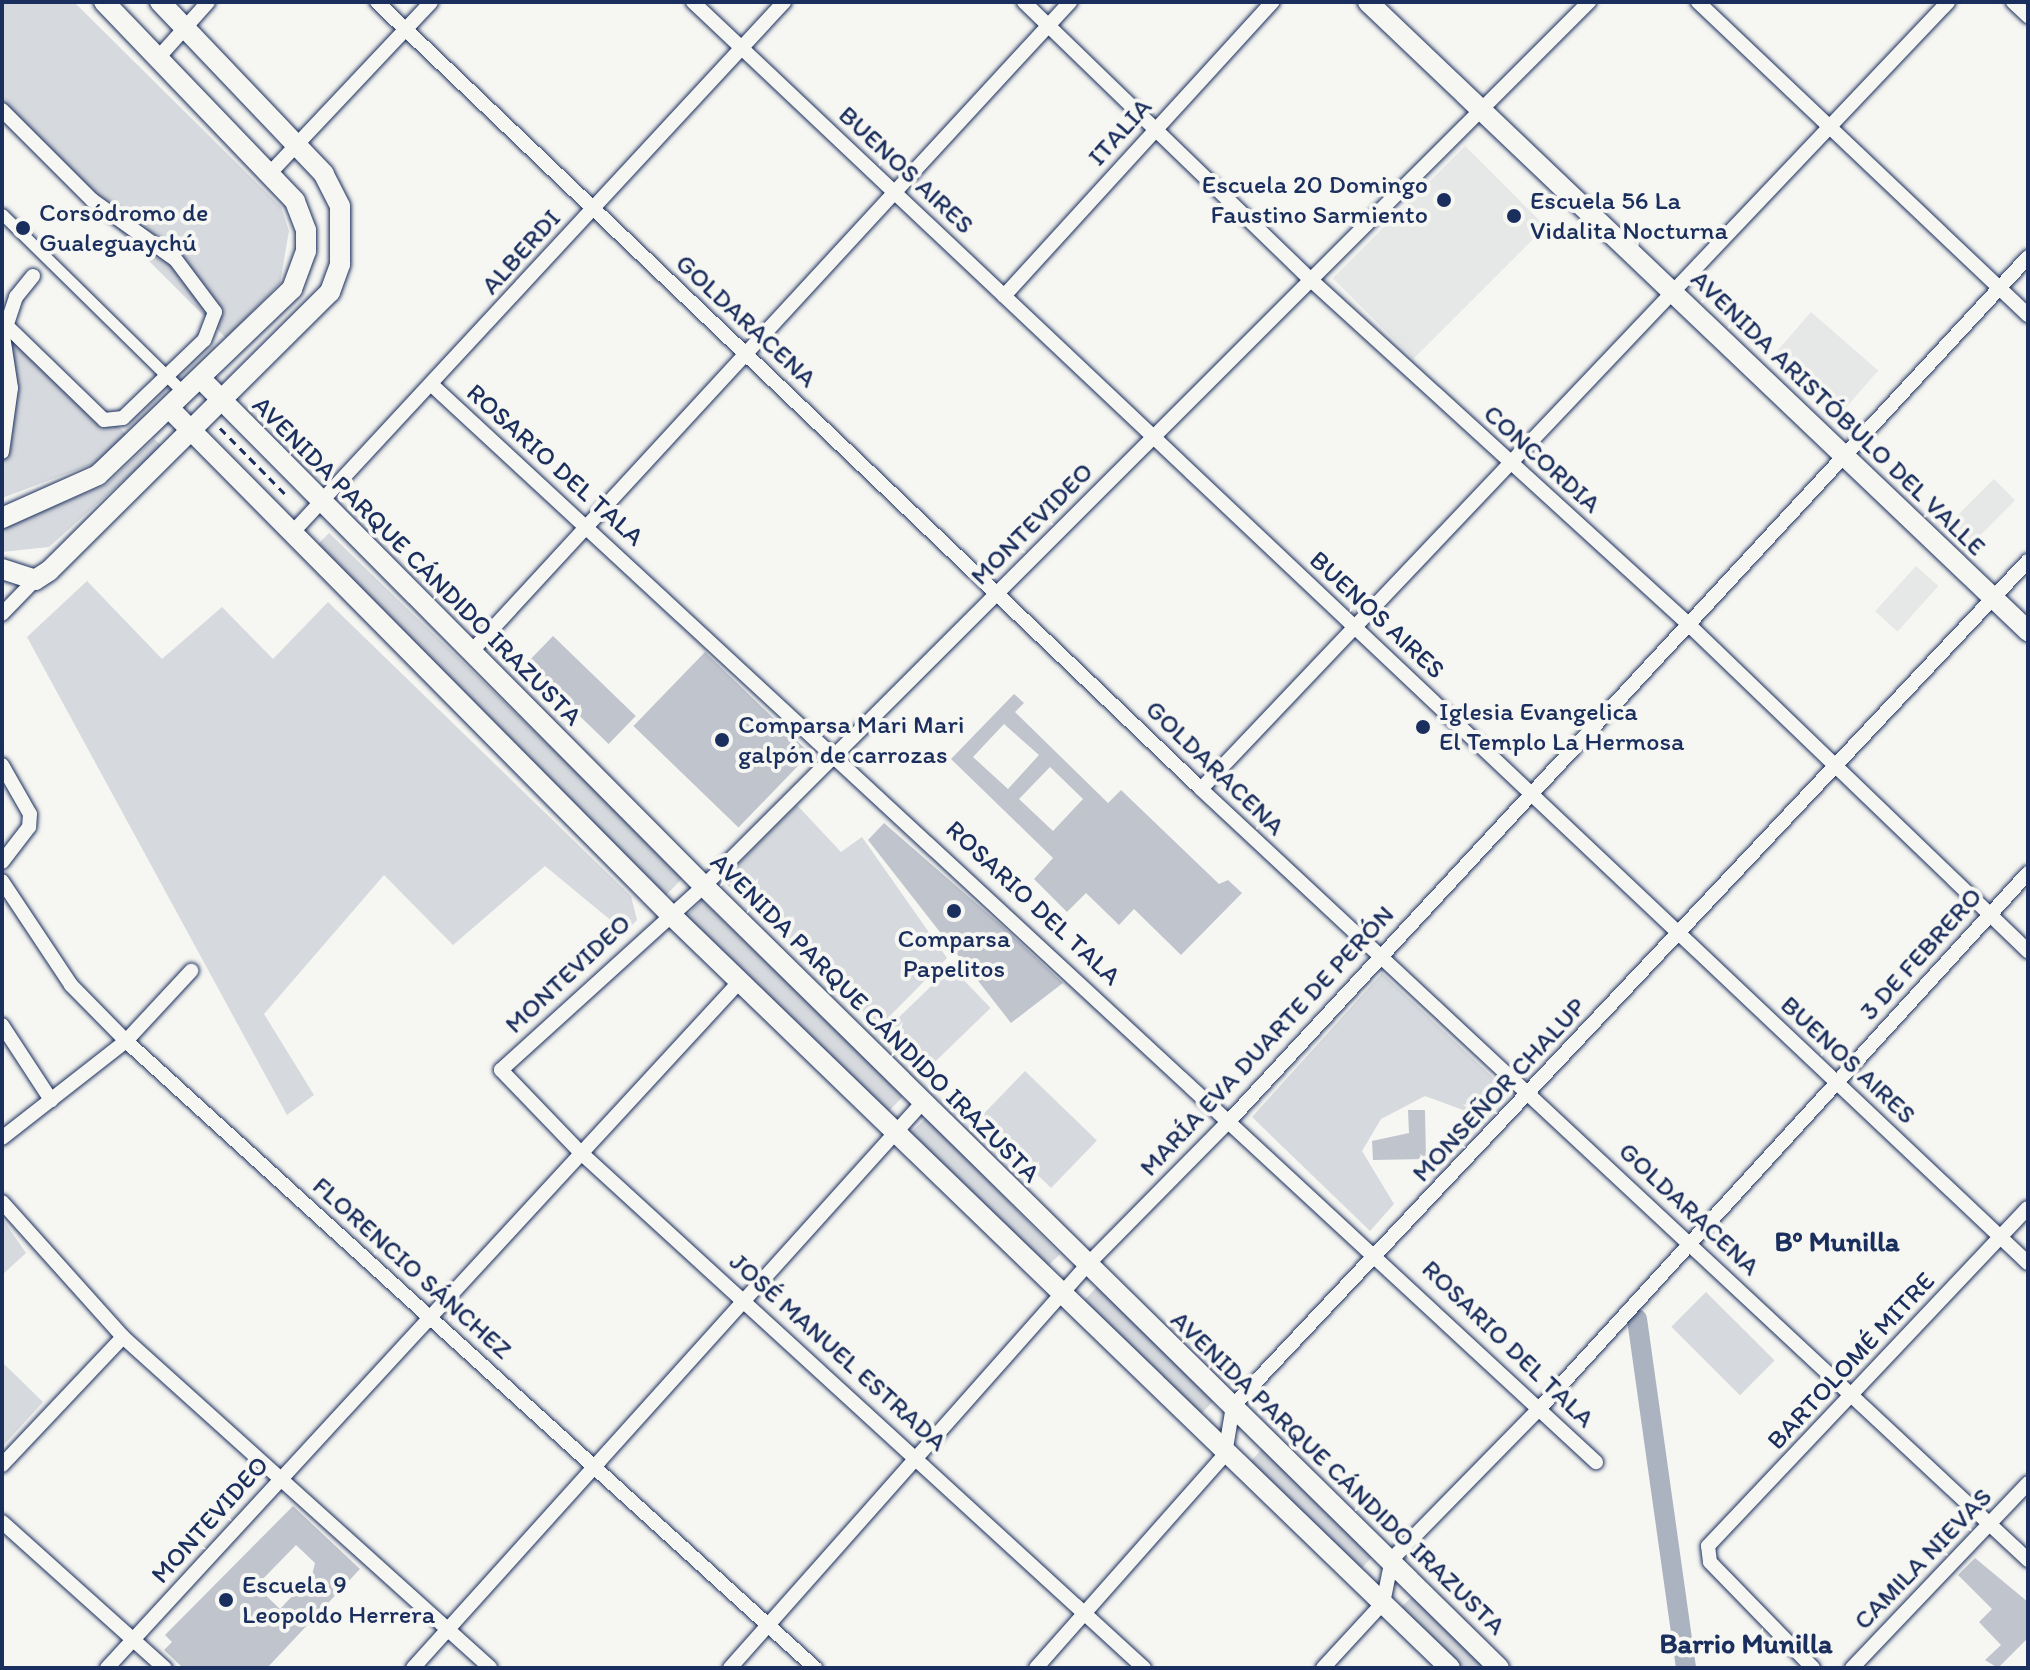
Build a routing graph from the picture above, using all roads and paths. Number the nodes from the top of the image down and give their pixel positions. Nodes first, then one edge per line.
1 (104, 2) edge
2 (160, 2) edge
3 (208, 2) edge
4 (377, 2) edge
5 (431, 2) edge
6 (693, 2) edge
7 (784, 2) edge
8 (1024, 2) edge
9 (1070, 2) edge
10 (1272, 2) edge
11 (1368, 2) edge
12 (1589, 2) edge
13 (1698, 2) edge
14 (1948, 2) edge
15 (2013, 2) edge
16 (2028, 16) edge
17 (1048, 25) junction
18 (185, 27) junction
19 (405, 30) junction
20 (743, 49) junction
21 (158, 58) junction
22 (2, 110) edge
23 (1485, 112) junction
24 (1156, 127) junction
25 (1829, 127) junction
26 (298, 142) junction
27 (271, 172) junction
28 (895, 192) junction
29 (592, 209) junction
30 (2, 214) edge
31 (2028, 257) edge
32 (33, 276) dead end
33 (1311, 280) junction
34 (1999, 288) junction
35 (1676, 294) junction
36 (1004, 296) junction
37 (2028, 315) edge
38 (4, 322) edge
39 (746, 354) junction
40 (166, 376) junction
41 (201, 379) junction
42 (432, 385) junction
43 (184, 393) junction
44 (220, 401) junction
45 (169, 408) junction
46 (190, 429) junction
47 (1154, 437) junction
48 (2, 452) edge
49 (1846, 453) junction
50 (1510, 463) junction
51 (323, 503) junction
52 (2, 518) edge
53 (589, 528) junction
54 (292, 533) junction
55 (2028, 561) edge
56 (2, 569) edge
57 (35, 580) junction
58 (997, 592) junction
59 (1994, 598) junction
60 (2, 614) edge
61 (1686, 622) junction
62 (1355, 627) junction
63 (2028, 631) edge
64 (471, 652) junction
65 (835, 753) junction
66 (2, 765) edge
67 (1833, 767) junction
68 (1201, 789) junction
69 (1529, 791) junction
70 (2, 862) edge
71 (2028, 873) edge
72 (2, 881) edge
73 (704, 886) junction
74 (669, 913) junction
75 (1989, 915) junction
76 (1679, 933) junction
77 (2028, 951) edge
78 (1379, 955) junction
79 (191, 971) dead end
80 (740, 981) junction
81 (2, 1025) edge
82 (126, 1041) junction
83 (501, 1070) joint
84 (1837, 1083) junction
85 (1528, 1094) junction
86 (51, 1100) junction
87 (923, 1102) junction
88 (1231, 1119) junction
89 (898, 1133) junction
90 (2, 1138) edge
91 (580, 1152) junction
92 (2, 1202) edge
93 (2028, 1208) edge
94 (2000, 1237) junction
95 (1691, 1243) junction
96 (1378, 1254) junction
97 (2028, 1263) edge
98 (1088, 1264) junction
99 (1059, 1296) junction
100 (745, 1302) junction
101 (430, 1317) junction
102 (123, 1337) junction
103 (1852, 1395) junction
104 (1233, 1406) junction
105 (1540, 1408) junction
106 (1225, 1454) junction
107 (916, 1457) junction
108 (1596, 1462) dead end
109 (593, 1464) junction
110 (2, 1465) edge
111 (280, 1478) junction
112 (2028, 1483) edge
113 (2, 1522) edge
114 (1990, 1523) junction
115 (1392, 1559) junction
116 (2028, 1560) edge
117 (1383, 1603) junction
118 (1083, 1614) junction
119 (768, 1627) junction
120 (449, 1629) junction
121 (134, 1639) junction
122 (107, 1668) edge
123 (165, 1668) edge
124 (413, 1668) edge
125 (490, 1668) edge
126 (730, 1668) edge
127 (815, 1668) edge
128 (1036, 1668) edge
129 (1144, 1668) edge
130 (1323, 1668) edge
131 (1450, 1668) edge
132 (1499, 1668) edge
133 (1813, 1668) edge
134 (1852, 1668) edge

1 - 21 main road
2 - 18 main road
3 - 18 street
4 - 19 street, GOLDARACENA
5 - 19 street
6 - 20 street, BUENOS AIRES
7 - 20 street, ALBERDI
8 - 17 street, CONCORDIA
9 - 17 street
10 - 24 street, ITALIA
11 - 23 main road, AVENIDA ARISTÓBULO DEL VALLE
12 - 23 street, MONTEVIDEO
13 - 25 street
14 - 25 street
15 - 16 street
17 - 24 street, CONCORDIA
17 - 28 street
18 - 21 street
18 - 26 main road
19 - 26 street
19 - 29 street, GOLDARACENA
20 - 28 street, BUENOS AIRES
20 - 29 street, ALBERDI
21 - 27 main road
22 - 40 street
23 - 33 street, MONTEVIDEO
23 - 35 main road, AVENIDA ARISTÓBULO DEL VALLE
24 - 33 street, CONCORDIA
24 - 36 street, ITALIA
25 - 34 street
25 - 35 street
26 - 27 street
26 - 44 main road
27 - 41 main road
28 - 36 street, BUENOS AIRES
28 - 39 street
29 - 39 street, GOLDARACENA
29 - 42 street, ALBERDI
30 - 40 street
31 - 34 street, MARÍA EVA DUARTE DE PERÓN
32 - 38 street
33 - 47 street, MONTEVIDEO
33 - 50 street, CONCORDIA
34 - 37 street
34 - 49 street, MARÍA EVA DUARTE DE PERÓN
35 - 49 main road, AVENIDA ARISTÓBULO DEL VALLE
35 - 50 street
36 - 47 street, BUENOS AIRES
38 - 40 street
38 - 48 street
39 - 53 street
39 - 58 street, GOLDARACENA
40 - 43 street
41 - 43 main road
41 - 44 main road, AVENIDA PARQUE CÁNDIDO IRAZUSTA
42 - 51 street, ALBERDI
42 - 53 street, ROSARIO DEL TALA
43 - 45 main road
44 - 46 main road
44 - 51 main road, AVENIDA PARQUE CÁNDIDO IRAZUSTA
45 - 46 main road
45 - 52 main road
46 - 54 main road
46 - 57 main road
47 - 58 street, MONTEVIDEO
47 - 62 street, BUENOS AIRES
49 - 59 main road, AVENIDA ARISTÓBULO DEL VALLE
49 - 61 street, MARÍA EVA DUARTE DE PERÓN
50 - 61 street, CONCORDIA
50 - 62 street
51 - 54 street, ALBERDI
51 - 64 main road, AVENIDA PARQUE CÁNDIDO IRAZUSTA
53 - 64 street
53 - 65 street, ROSARIO DEL TALA
54 - 74 main road
55 - 59 street, MONSEÑOR CHALUP
56 - 57 main road
57 - 60 street
58 - 65 street, MONTEVIDEO
58 - 68 street, GOLDARACENA
59 - 63 main road, AVENIDA ARISTÓBULO DEL VALLE
59 - 67 street, MONSEÑOR CHALUP
61 - 67 street, CONCORDIA
61 - 69 street, MARÍA EVA DUARTE DE PERÓN
62 - 68 street
62 - 69 street, BUENOS AIRES
64 - 73 main road, AVENIDA PARQUE CÁNDIDO IRAZUSTA
65 - 73 street, MONTEVIDEO
65 - 88 street, ROSARIO DEL TALA
66 - 70 street
67 - 75 street, CONCORDIA
67 - 76 street, MONSEÑOR CHALUP
68 - 78 street, GOLDARACENA
69 - 76 street, BUENOS AIRES
69 - 78 street, MARÍA EVA DUARTE DE PERÓN
71 - 75 street, 3 DE FEBRERO
72 - 82 street, FLORENCIO SÁNCHEZ
73 - 74 street, MONTEVIDEO
73 - 87 main road, AVENIDA PARQUE CÁNDIDO IRAZUSTA
74 - 80 main road
74 - 83 street, MONTEVIDEO
75 - 77 street, CONCORDIA
75 - 84 street, 3 DE FEBRERO
76 - 84 street, BUENOS AIRES
76 - 85 street, MONSEÑOR CHALUP
78 - 85 street, GOLDARACENA
78 - 88 street, MARÍA EVA DUARTE DE PERÓN
79 - 82 street
80 - 89 main road
80 - 91 street, MONTEVIDEO
81 - 86 street
82 - 86 street
82 - 101 street, FLORENCIO SÁNCHEZ
83 - 91 street, JOSÉ MANUEL ESTRADA
84 - 94 street, BUENOS AIRES
84 - 95 street, 3 DE FEBRERO
85 - 95 street, GOLDARACENA
85 - 96 street, MONSEÑOR CHALUP
86 - 90 street
87 - 89 street
87 - 98 main road, AVENIDA PARQUE CÁNDIDO IRAZUSTA
88 - 96 street, ROSARIO DEL TALA
88 - 98 street, MARÍA EVA DUARTE DE PERÓN
89 - 99 main road
89 - 100 street
91 - 100 street, JOSÉ MANUEL ESTRADA
91 - 101 street, MONTEVIDEO
92 - 102 street
93 - 94 street, BARTOLOMÉ MITRE
94 - 97 street, BUENOS AIRES
94 - 103 street, BARTOLOMÉ MITRE
95 - 103 street, GOLDARACENA
95 - 105 street, 3 DE FEBRERO
96 - 104 street, MONSEÑOR CHALUP
96 - 105 street, ROSARIO DEL TALA
98 - 99 street, MARÍA EVA DUARTE DE PERÓN
98 - 104 main road, AVENIDA PARQUE CÁNDIDO IRAZUSTA
99 - 106 main road
99 - 107 street, MARÍA EVA DUARTE DE PERÓN
100 - 107 street, JOSÉ MANUEL ESTRADA
100 - 109 street
101 - 109 street, FLORENCIO SÁNCHEZ
101 - 111 street, MONTEVIDEO
102 - 110 street
102 - 111 street
103 - 114 street, GOLDARACENA
103 - 133 street, BARTOLOMÉ MITRE
104 - 106 street
104 - 115 main road, AVENIDA PARQUE CÁNDIDO IRAZUSTA
105 - 108 street, ROSARIO DEL TALA
105 - 115 street, 3 DE FEBRERO
106 - 117 main road
106 - 118 street
107 - 118 street, JOSÉ MANUEL ESTRADA
107 - 119 street, MARÍA EVA DUARTE DE PERÓN
109 - 119 street, FLORENCIO SÁNCHEZ
109 - 120 street
111 - 120 street
111 - 121 street, MONTEVIDEO
112 - 114 street, CAMILA NIEVAS
113 - 121 street
114 - 116 street, GOLDARACENA
114 - 134 street, CAMILA NIEVAS
115 - 117 street
115 - 132 main road, AVENIDA PARQUE CÁNDIDO IRAZUSTA
117 - 130 street
117 - 131 main road
118 - 128 street
118 - 129 street, JOSÉ MANUEL ESTRADA
119 - 126 street, MARÍA EVA DUARTE DE PERÓN
119 - 127 street, FLORENCIO SÁNCHEZ
120 - 124 street
120 - 125 street
121 - 122 street, MONTEVIDEO
121 - 123 street

